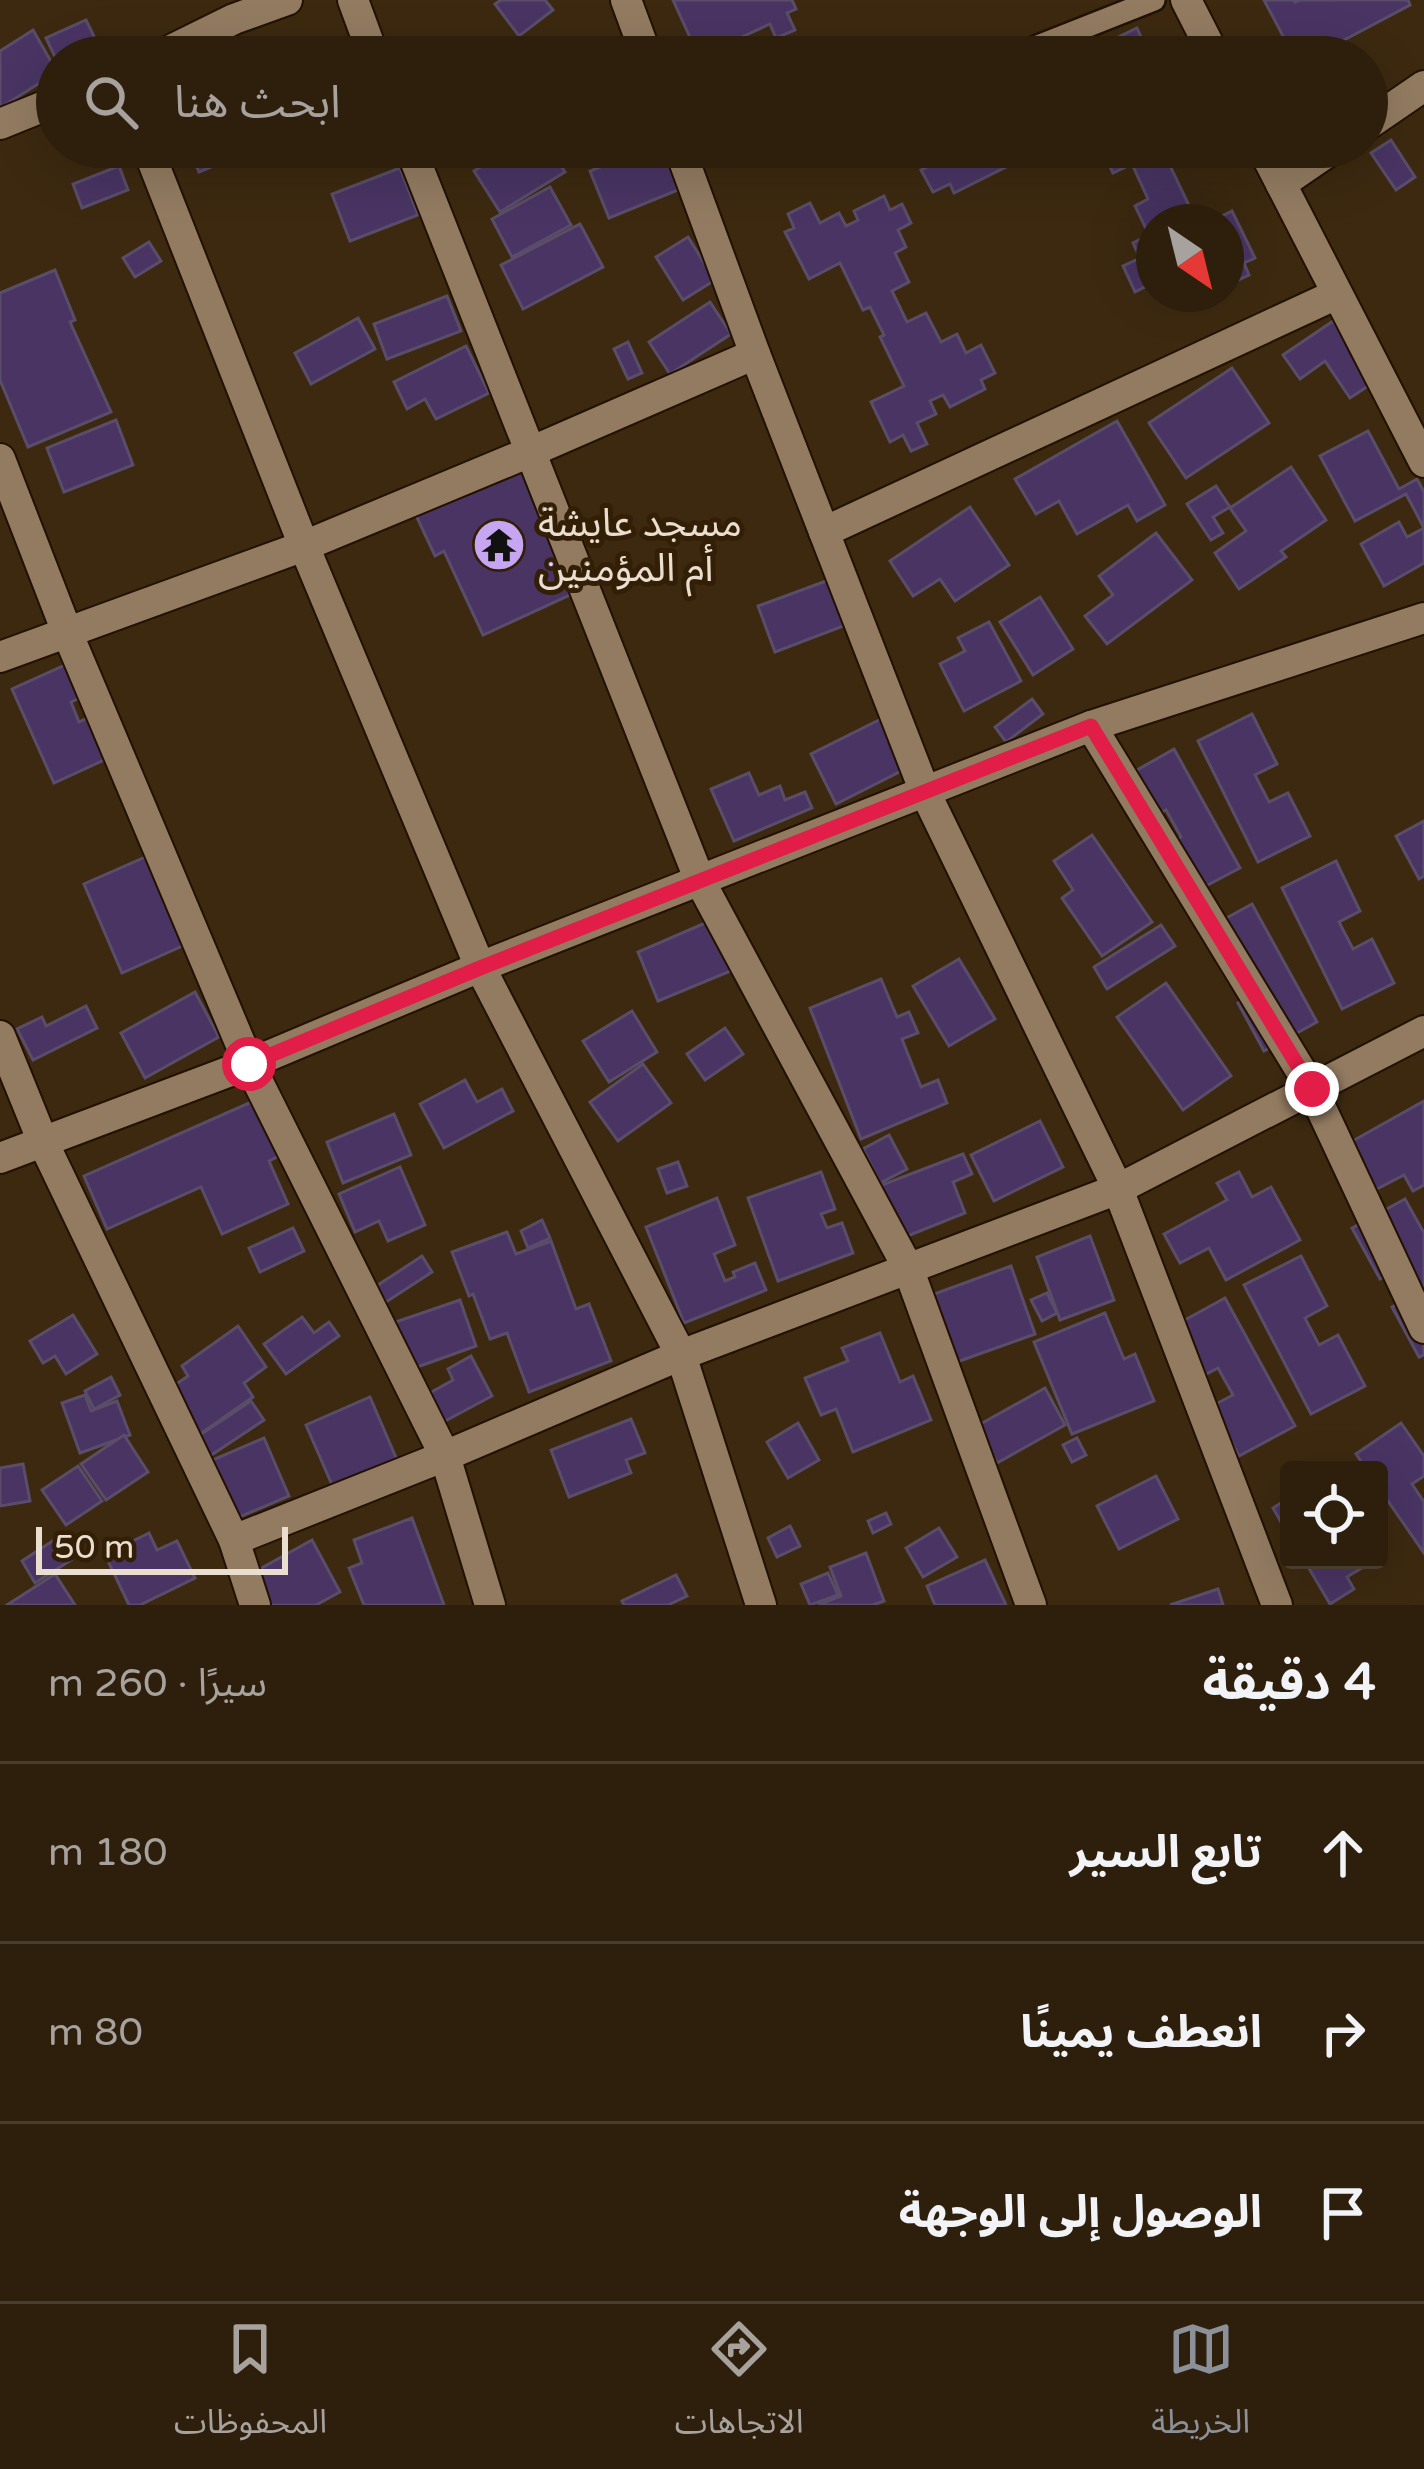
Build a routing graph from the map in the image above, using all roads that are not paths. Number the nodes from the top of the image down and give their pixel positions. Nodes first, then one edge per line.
1 (287, 0) edge
2 (353, 0) edge
3 (626, 0) edge
4 (1154, 0) edge
5 (1186, 0) edge
6 (228, 9) edge
7 (188, 36) edge
8 (366, 36) edge
9 (639, 36) edge
10 (1063, 36) edge
11 (1204, 36) edge
12 (1424, 86) edge
13 (36, 109) edge
14 (1388, 111) edge
15 (0, 124) edge
16 (155, 168) edge
17 (418, 168) edge
18 (687, 168) edge
19 (1273, 168) edge
20 (1304, 168) edge
21 (1281, 184) junction
22 (1337, 294) junction
23 (754, 354) junction
24 (530, 452) junction
25 (0, 459) edge
26 (1424, 462) edge
27 (824, 532) junction
28 (304, 546) junction
29 (1424, 618) edge
30 (67, 632) junction
31 (0, 657) edge
32 (1091, 726) junction
33 (925, 792) junction
34 (700, 880) junction
35 (480, 968) junction
36 (1424, 1031) edge
37 (0, 1036) edge
38 (249, 1064) junction
39 (1312, 1089) junction
40 (43, 1142) junction
41 (0, 1158) edge
42 (1118, 1189) junction
43 (908, 1268) junction
44 (1424, 1328) edge
45 (681, 1355) junction
46 (445, 1456) junction
47 (234, 1540) junction
48 (255, 1605) edge
49 (490, 1605) edge
50 (761, 1605) edge
51 (1031, 1605) edge
52 (1277, 1605) edge

1 - 6 street
2 - 8 street
3 - 9 street
4 - 10 lane
5 - 11 street
6 - 7 street
12 - 14 street
13 - 15 street
16 - 28 street
17 - 24 street
18 - 23 street
19 - 21 street
20 - 21 street
21 - 22 street
22 - 26 street
22 - 27 street
23 - 24 street
23 - 27 street
24 - 28 street
24 - 34 street
25 - 30 street
27 - 33 street
28 - 30 street
28 - 35 street
29 - 32 street
30 - 31 street
30 - 38 street
32 - 33 street
32 - 39 street
33 - 34 street
33 - 42 street
34 - 35 street
34 - 43 street
35 - 38 street
35 - 45 street
36 - 39 street
37 - 40 street
38 - 40 street
38 - 46 street
39 - 42 street
39 - 44 street
40 - 41 street
40 - 47 street
42 - 43 street
42 - 52 street
43 - 45 street
43 - 51 street
45 - 46 street
45 - 50 street
46 - 47 street
46 - 49 street
47 - 48 street

